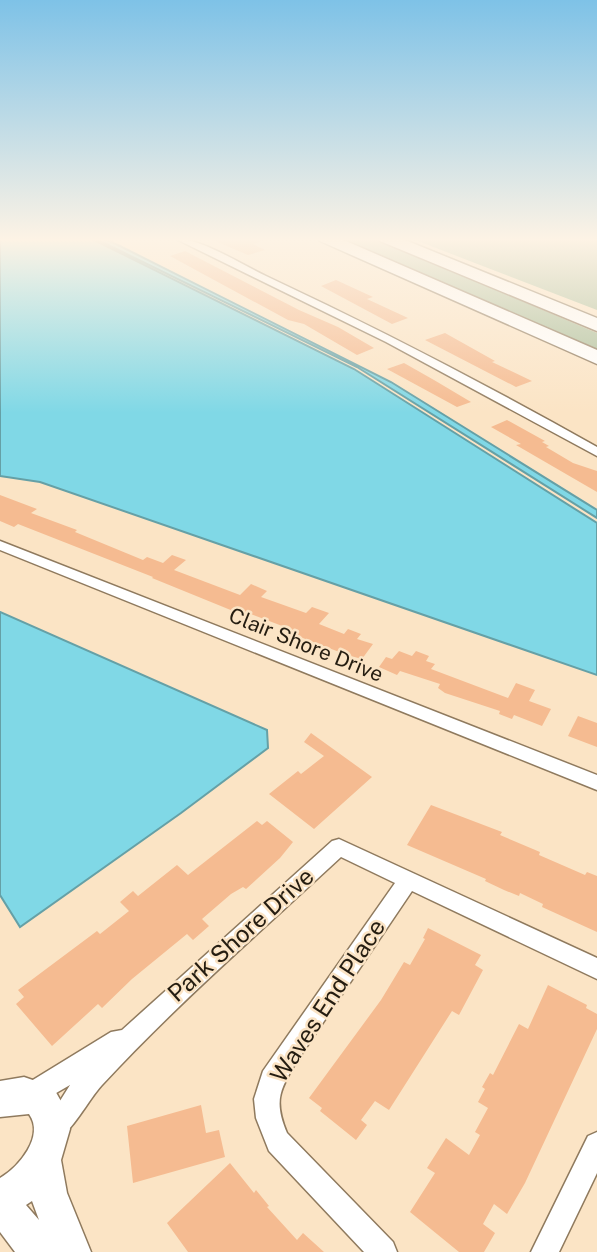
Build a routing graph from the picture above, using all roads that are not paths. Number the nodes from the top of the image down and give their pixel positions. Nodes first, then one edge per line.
1 (303, 296) edge
2 (458, 296) edge
3 (528, 296) edge
4 (597, 325) edge
5 (597, 358) edge
6 (597, 452) edge
7 (0, 545) edge
8 (597, 783) edge
9 (408, 880) junction
10 (597, 970) edge
11 (144, 1023) junction
12 (12, 1093) edge
13 (597, 1144) edge
14 (48, 1146) junction
15 (0, 1199) edge
16 (0, 1209) edge
17 (40, 1252) edge
18 (71, 1252) edge
19 (383, 1252) edge
20 (545, 1252) edge

1 - 6 street
2 - 5 highway
3 - 4 highway
7 - 8 street, Clair Shore Drive
9 - 10 street
9 - 11 street, Park Shore Drive
9 - 19 street, Waves End Place
11 - 12 street, Park Shore Drive
11 - 14 street, Park Shore Drive
12 - 14 street
13 - 20 street
14 - 15 street
14 - 18 street
16 - 17 street

